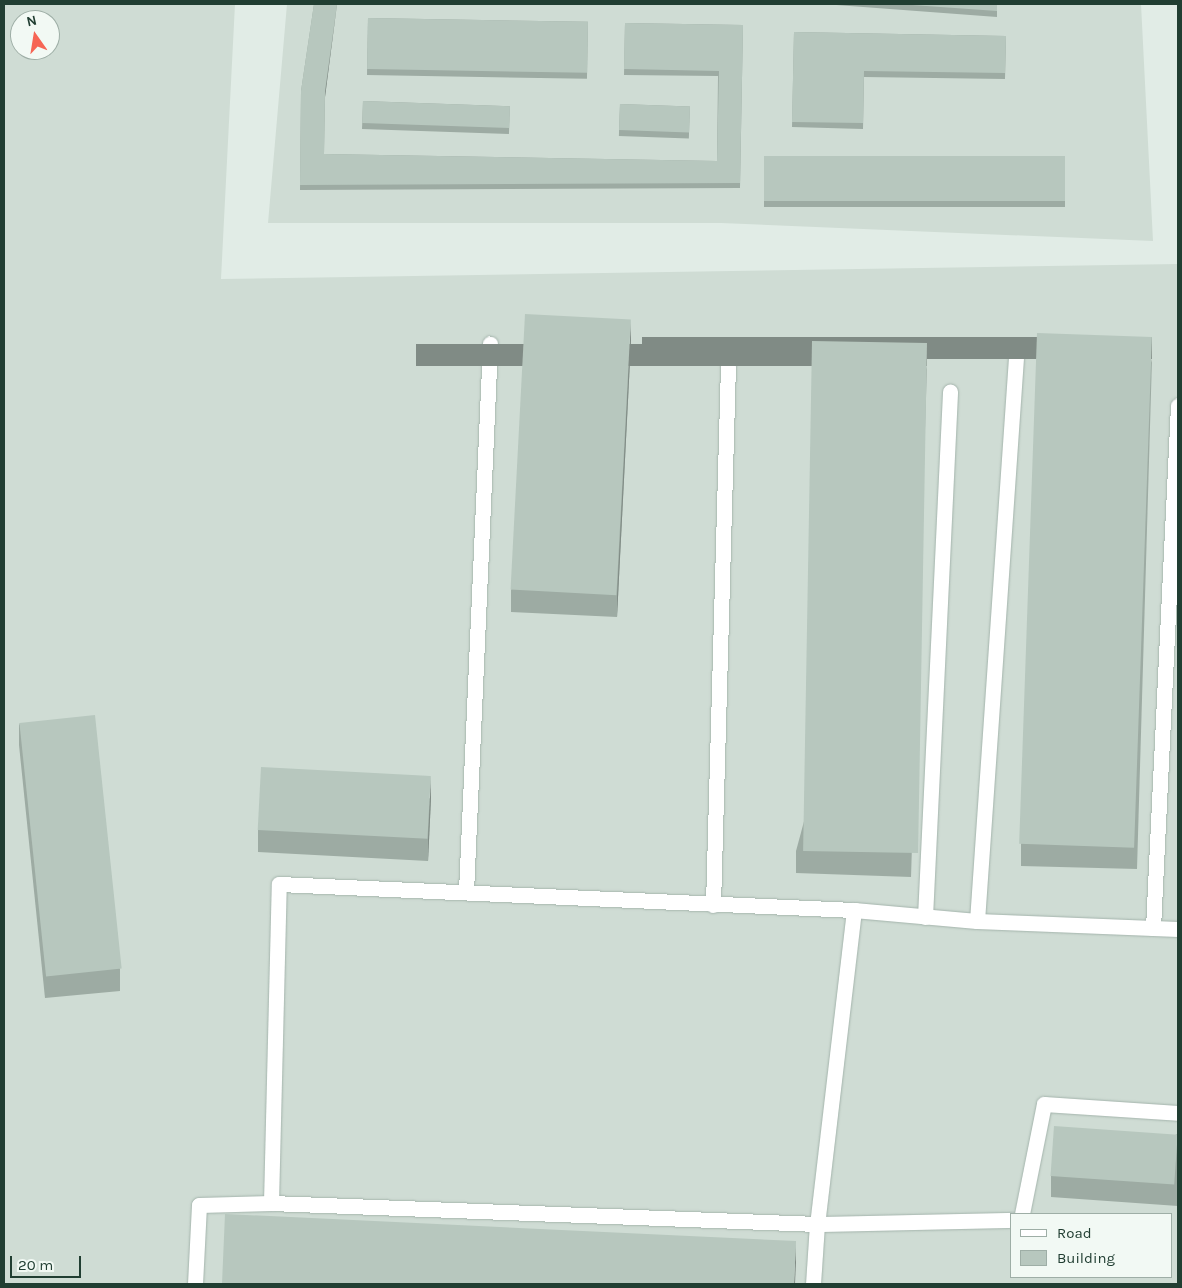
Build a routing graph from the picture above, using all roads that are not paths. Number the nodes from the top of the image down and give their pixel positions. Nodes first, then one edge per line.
1 (490, 344) dead end
2 (1016, 357) dead end
3 (728, 366) dead end
4 (950, 392) dead end
5 (1178, 406) edge
6 (466, 892) junction
7 (713, 905) junction
8 (854, 910) junction
9 (925, 917) junction
10 (977, 921) junction
11 (1153, 928) junction
12 (1178, 929) edge
13 (1178, 1113) edge
14 (271, 1203) junction
15 (1022, 1213) edge
16 (1010, 1220) edge
17 (817, 1224) junction
18 (195, 1284) edge
19 (813, 1284) edge

1 - 6 lane
2 - 10 lane
3 - 7 lane
4 - 9 lane
5 - 11 lane
6 - 7 lane
6 - 14 lane
7 - 8 lane
8 - 9 lane
8 - 17 lane
9 - 10 lane
10 - 11 lane
11 - 12 lane
13 - 15 lane
14 - 17 lane
14 - 18 lane
16 - 17 lane
17 - 19 lane

